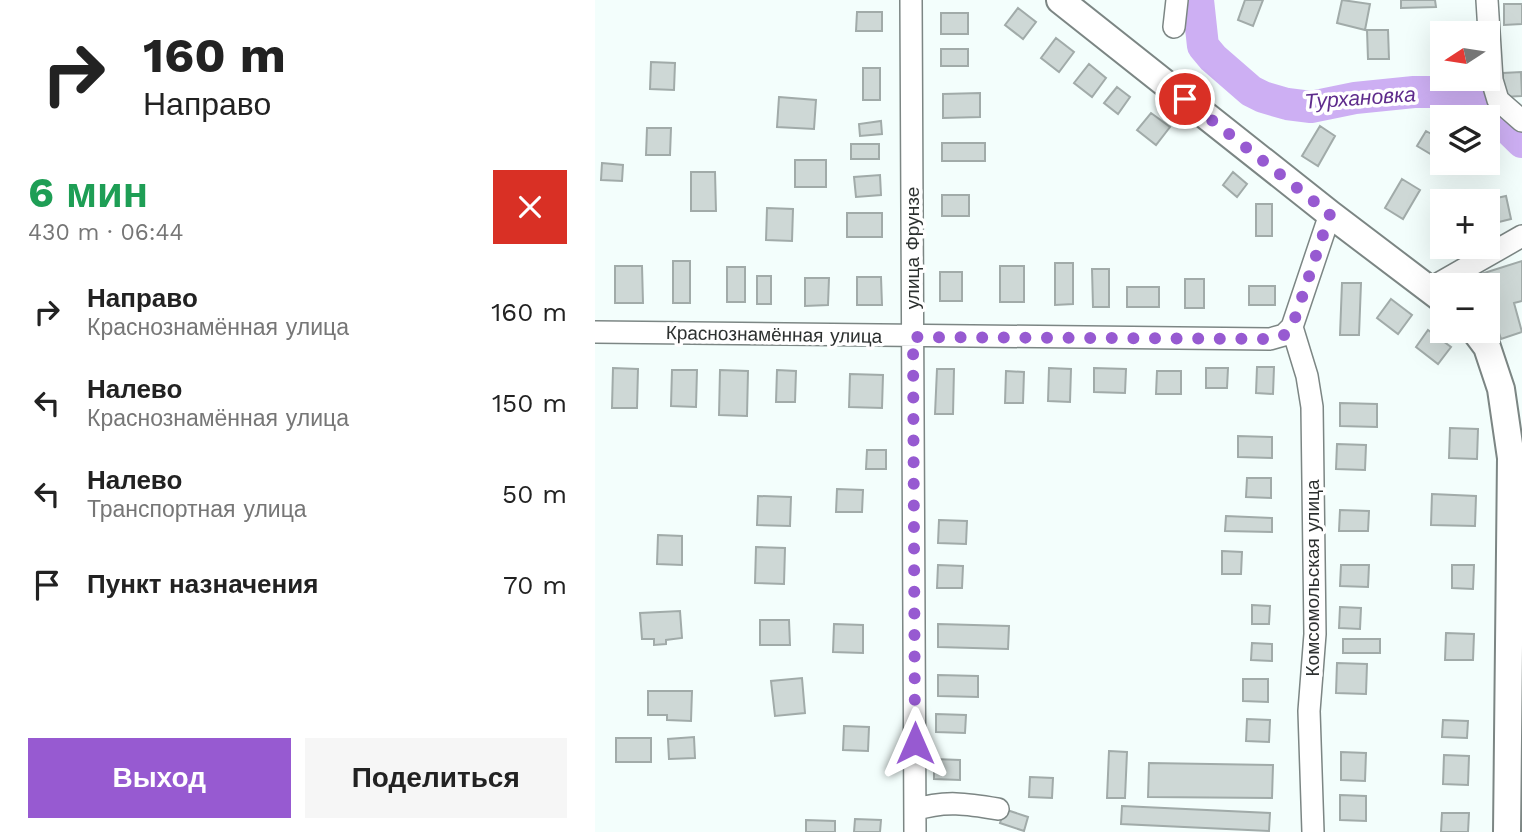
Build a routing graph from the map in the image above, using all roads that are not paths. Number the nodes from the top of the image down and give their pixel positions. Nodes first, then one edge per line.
1 (911, 0) edge
2 (1060, 0) edge
3 (1177, 0) edge
4 (1487, 0) edge
5 (1174, 27) dead end
6 (1522, 121) edge
7 (1330, 214) junction
8 (1522, 236) edge
9 (1466, 273) edge
10 (1430, 290) edge
11 (1292, 327) junction
12 (595, 332) edge
13 (913, 337) junction
14 (1484, 343) edge
15 (1516, 559) edge
16 (998, 809) dead end
17 (915, 810) junction
18 (915, 832) edge
19 (1313, 832) edge
20 (1507, 832) edge

1 - 13 street, улица Фрунзе
2 - 7 main road
3 - 5 street
4 - 6 street
7 - 10 main road
7 - 11 street
8 - 9 street
11 - 13 street, Краснознамённая улица
11 - 19 street, Комсомольская улица
12 - 13 street, Краснознамённая улица
13 - 17 street, улица Фрунзе
14 - 15 main road
15 - 20 main road
16 - 17 street
17 - 18 street, улица Фрунзе

